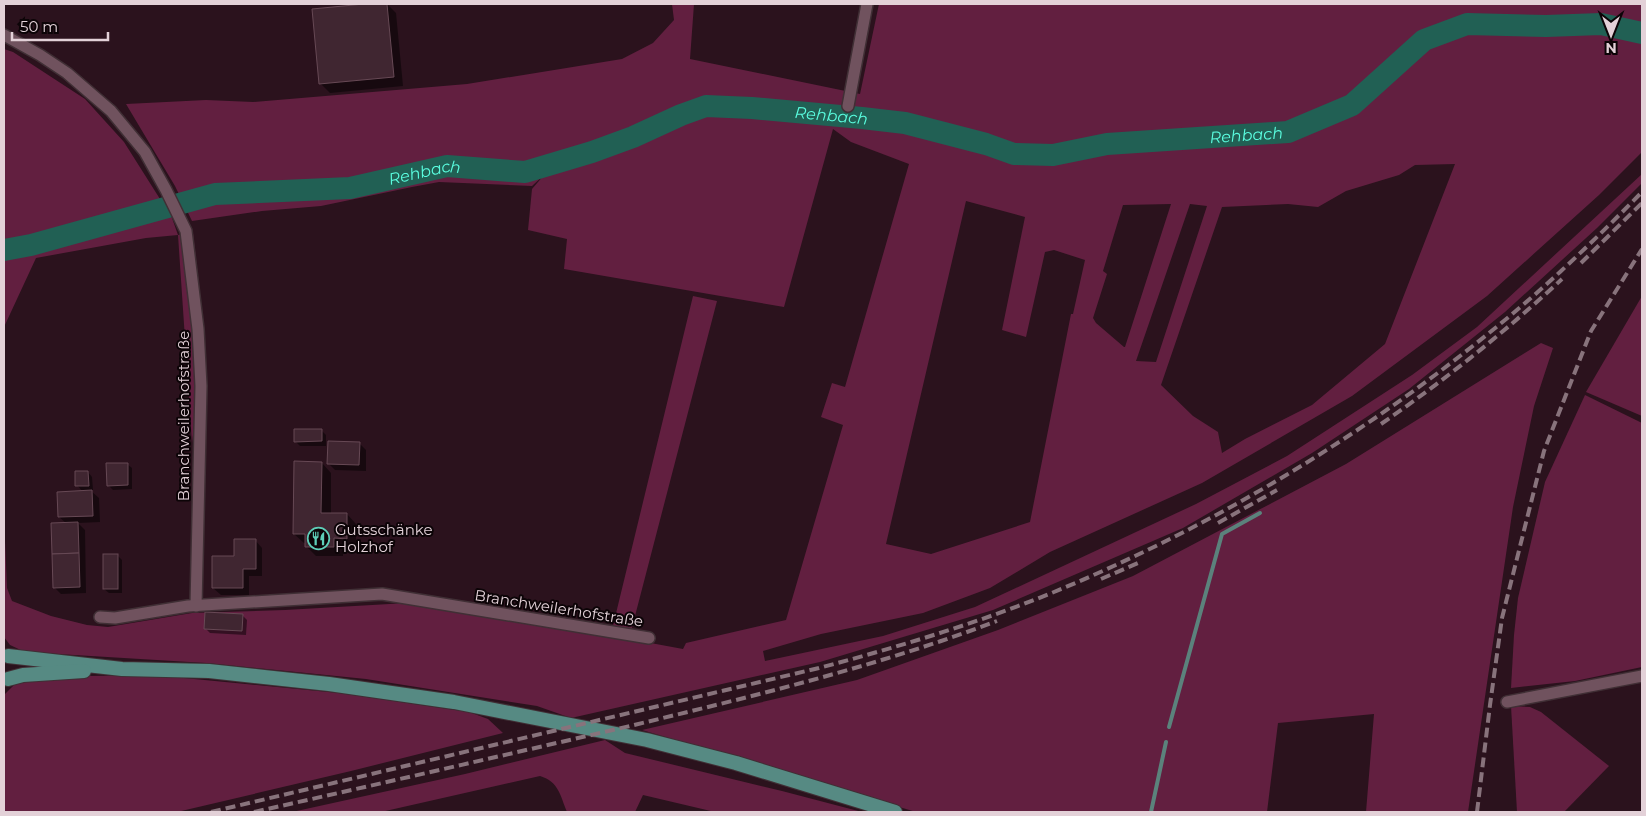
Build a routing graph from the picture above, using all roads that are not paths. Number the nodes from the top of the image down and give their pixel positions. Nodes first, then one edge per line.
1 (867, 4) edge
2 (4, 35) edge
3 (848, 106) dead end
4 (196, 606) junction
5 (100, 617) dead end
6 (648, 638) dead end
7 (6, 652) edge
8 (122, 669) junction
9 (1642, 676) edge
10 (6, 682) edge
11 (1507, 702) dead end
12 (895, 812) edge

1 - 3 street
2 - 4 street, Branchweilerhofstraße
4 - 5 street, Branchweilerhofstraße
4 - 6 street, Branchweilerhofstraße
7 - 8 main road
7 - 10 main road
8 - 10 main road
8 - 12 main road
9 - 11 street

